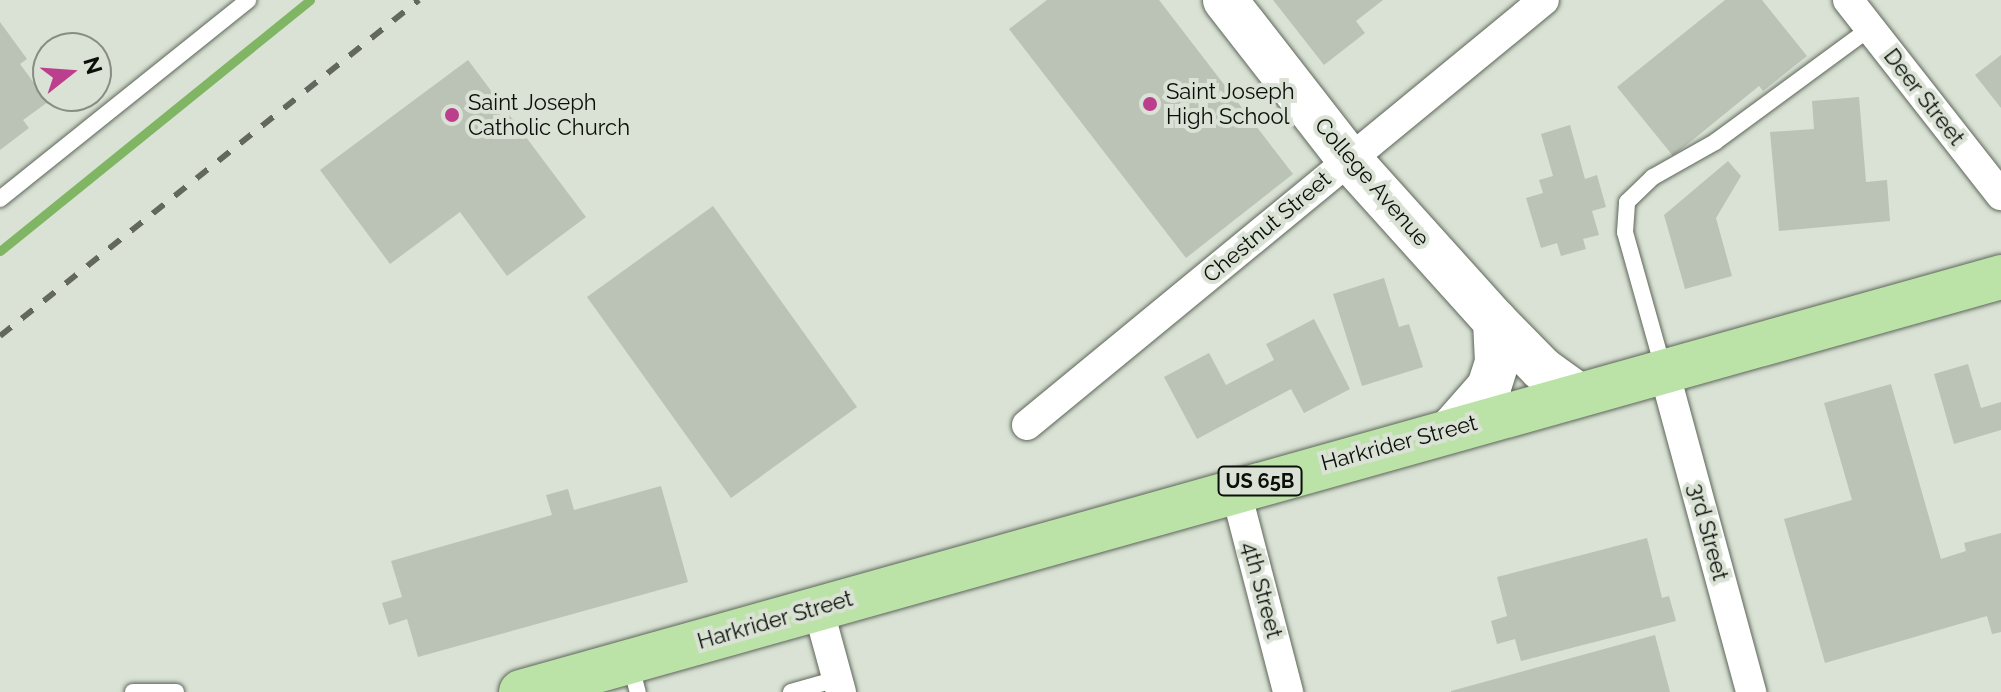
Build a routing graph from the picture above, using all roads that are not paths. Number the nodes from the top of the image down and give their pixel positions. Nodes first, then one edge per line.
1 (248, 0) edge
2 (1225, 0) edge
3 (1544, 0) edge
4 (1848, 0) edge
5 (1870, 28) junction
6 (1349, 159) junction
7 (2001, 195) edge
8 (0, 199) edge
9 (2001, 277) edge
10 (1495, 321) junction
11 (1664, 371) junction
12 (1578, 395) junction
13 (1027, 425) dead end
14 (1453, 428) junction
15 (1235, 488) junction
16 (818, 608) junction
17 (634, 676) edge
18 (839, 686) edge
19 (133, 692) edge
20 (176, 692) edge
21 (521, 692) edge
22 (791, 692) edge
23 (1288, 692) edge
24 (1751, 692) edge

1 - 8 lane
2 - 6 street, College Avenue
3 - 6 street, Chestnut Street
4 - 5 street, Deer Street
5 - 7 street, Deer Street
5 - 11 lane
6 - 10 street, College Avenue
6 - 13 street, Chestnut Street
9 - 11 main road, Harkrider Street / US 65B
10 - 12 street, College Avenue
10 - 14 street
11 - 12 main road, Harkrider Street / US 65B
11 - 24 street, 3rd Street
12 - 14 main road, Harkrider Street / US 65B
14 - 15 main road, Harkrider Street / US 65B
15 - 16 main road, Harkrider Street / US 65B
15 - 23 street, 4th Street
16 - 17 main road, Harkrider Street / US 65B
16 - 18 street
17 - 21 main road, Harkrider Street / US 65B
18 - 22 lane
19 - 20 lane

